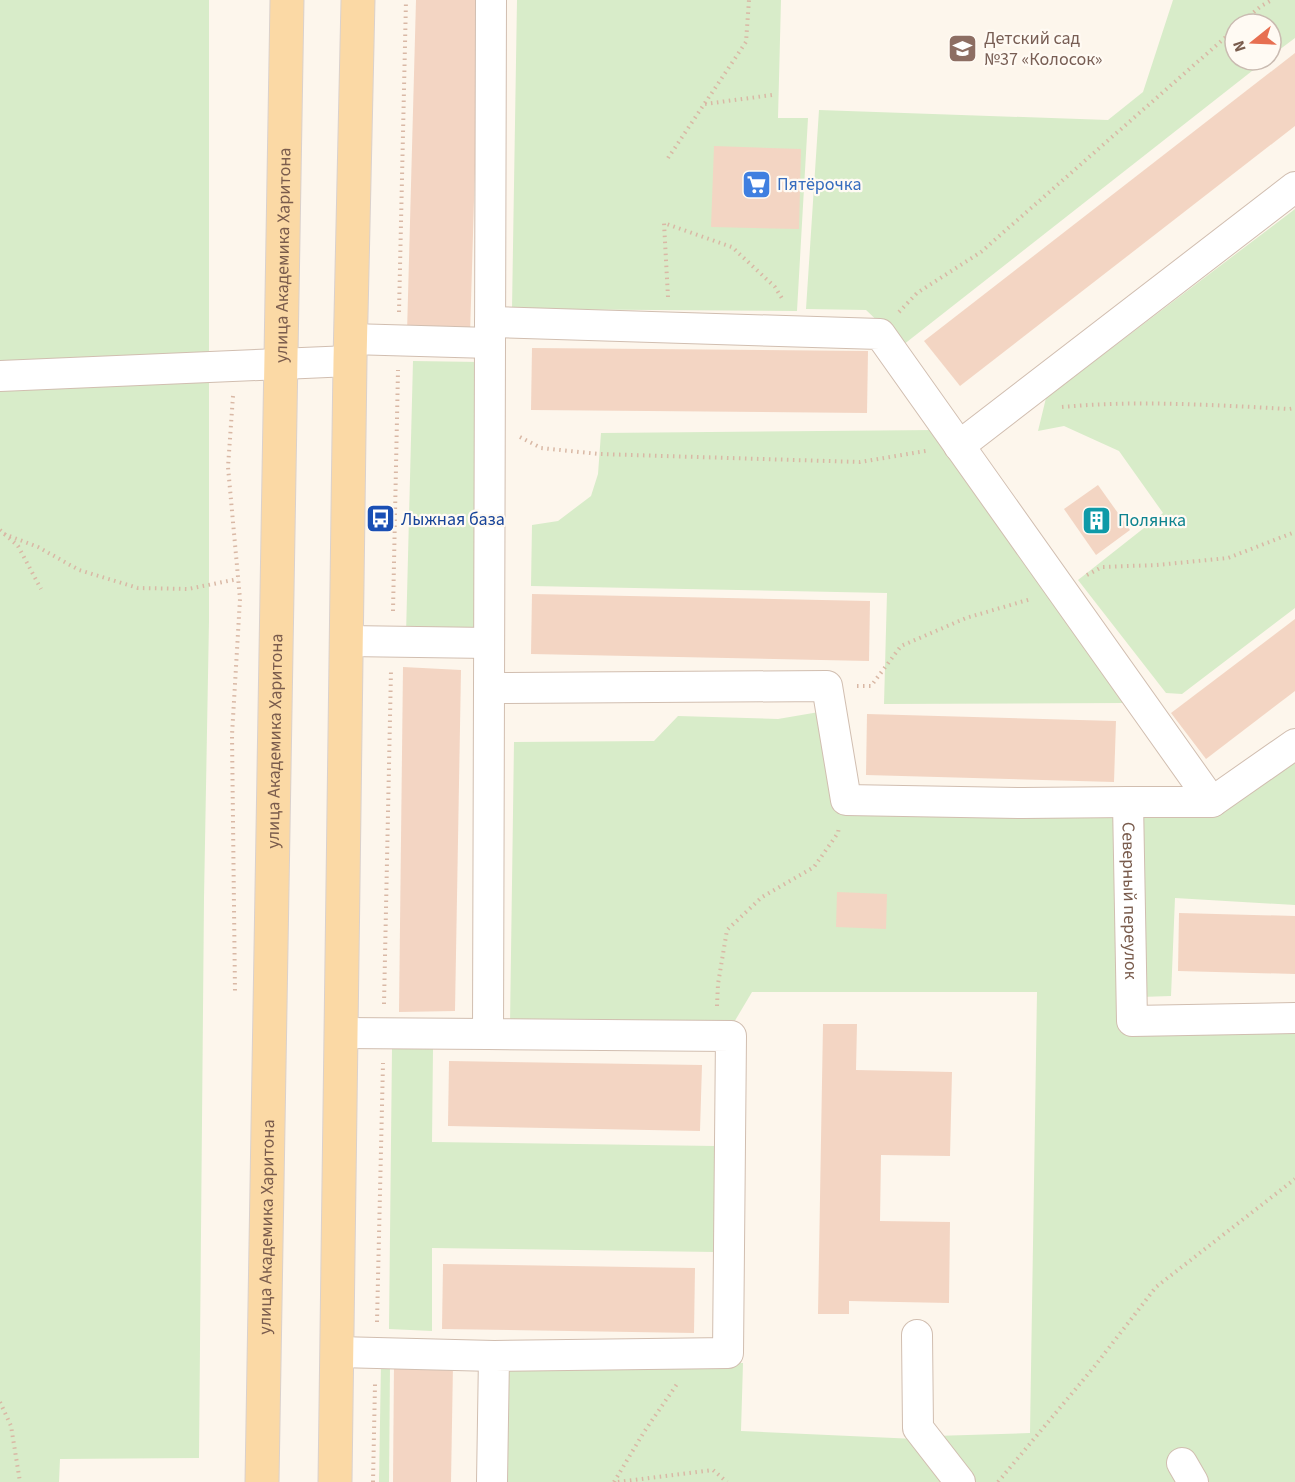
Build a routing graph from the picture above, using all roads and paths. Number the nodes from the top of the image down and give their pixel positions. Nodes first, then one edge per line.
1 (287, 0) edge
2 (358, 0) edge
3 (406, 0) edge
4 (491, 0) edge
5 (749, 0) edge
6 (1272, 0) edge
7 (1254, 12) edge
8 (1223, 40) edge
9 (772, 95) dead end
10 (704, 104) junction
11 (668, 158) dead end
12 (1295, 187) edge
13 (670, 328) junction
14 (802, 332) junction
15 (490, 333) junction
16 (880, 334) junction
17 (399, 340) junction
18 (350, 350) junction
19 (280, 364) junction
20 (235, 365) junction
21 (0, 376) edge
22 (1055, 407) dead end
23 (1295, 408) edge
24 (490, 422) junction
25 (959, 446) junction
26 (0, 530) edge
27 (1295, 532) edge
28 (4, 534) junction
29 (238, 579) junction
30 (41, 589) dead end
31 (1061, 590) junction
32 (347, 641) junction
33 (392, 642) junction
34 (489, 643) junction
35 (827, 686) junction
36 (489, 688) junction
37 (1295, 744) edge
38 (846, 800) junction
39 (1128, 802) junction
40 (1212, 802) junction
41 (235, 1001) dead end
42 (1295, 1018) edge
43 (342, 1033) junction
44 (383, 1033) junction
45 (488, 1034) junction
46 (715, 1035) junction
47 (1295, 1179) edge
48 (917, 1335) dead end
49 (338, 1352) junction
50 (376, 1353) junction
51 (698, 1354) junction
52 (494, 1356) junction
53 (0, 1402) edge
54 (20, 1482) edge
55 (262, 1482) edge
56 (334, 1482) edge
57 (373, 1482) edge
58 (492, 1482) edge
59 (616, 1482) edge
60 (727, 1482) edge
61 (960, 1482) edge
62 (998, 1482) edge

1 - 19 main road, улица Академика Харитона
2 - 18 main road
3 - 17 path
4 - 15 street
5 - 10 path
6 - 7 path
8 - 16 path
9 - 10 path
10 - 11 path
12 - 25 street
13 - 14 street
13 - 14 path
13 - 15 street
14 - 16 street
15 - 17 street
15 - 24 street
16 - 25 street
17 - 18 street
17 - 33 path
18 - 19 street
18 - 32 main road
19 - 20 street
19 - 55 main road, улица Академика Харитона
20 - 21 street
20 - 29 path
22 - 23 path
24 - 25 path
24 - 34 street
25 - 31 street
26 - 28 path
27 - 31 path
28 - 29 path
28 - 30 path
29 - 41 path
31 - 35 path
31 - 40 street
32 - 33 street
32 - 43 main road
33 - 34 street
33 - 44 path
34 - 36 street
35 - 36 street
35 - 38 street
36 - 45 street
37 - 40 street
38 - 39 street
38 - 46 path
39 - 40 street, Северный переулок
39 - 42 street, Северный переулок
43 - 44 street
43 - 49 main road
44 - 45 street
44 - 50 path
45 - 46 street
46 - 51 street
47 - 62 path
48 - 61 street
49 - 50 street
49 - 56 main road
50 - 52 street
50 - 57 path
51 - 52 street
51 - 59 path
52 - 58 street
53 - 54 path
59 - 60 path

